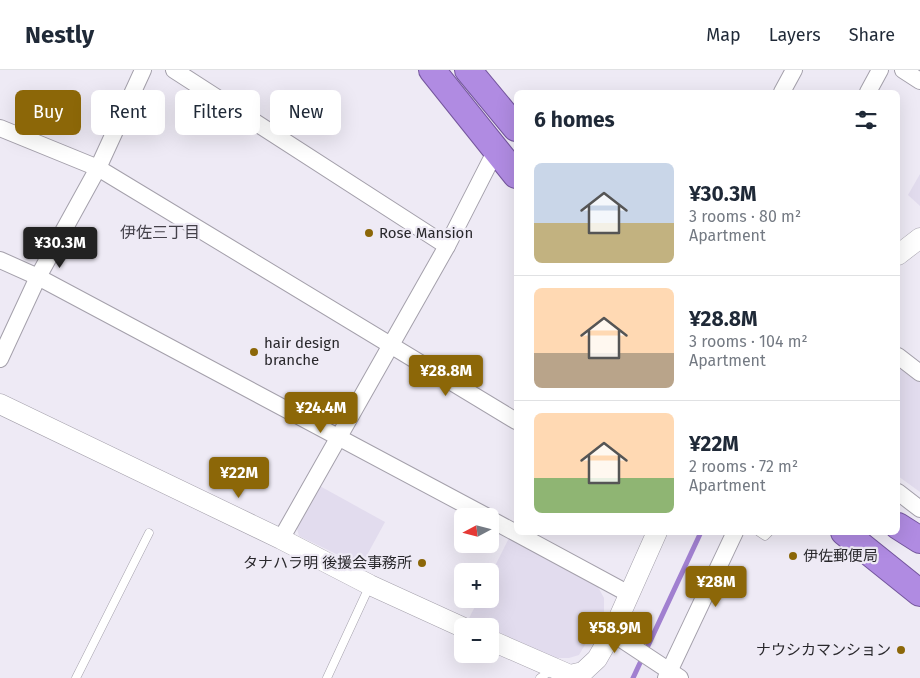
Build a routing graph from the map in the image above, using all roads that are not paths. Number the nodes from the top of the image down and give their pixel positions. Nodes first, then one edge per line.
1 (143, 70) edge
2 (174, 70) edge
3 (432, 70) edge
4 (468, 70) edge
5 (794, 70) edge
6 (880, 70) edge
7 (903, 70) edge
8 (920, 81) edge
9 (783, 90) edge
10 (869, 90) edge
11 (514, 126) edge
12 (0, 128) edge
13 (496, 150) junction
14 (98, 168) junction
15 (514, 172) edge
16 (920, 238) edge
17 (447, 246) junction
18 (900, 253) edge
19 (0, 260) edge
20 (38, 277) junction
21 (392, 346) junction
22 (0, 358) edge
23 (900, 358) edge
24 (920, 373) edge
25 (0, 404) edge
26 (514, 420) edge
27 (338, 436) junction
28 (900, 494) edge
29 (471, 508) edge
30 (920, 509) edge
31 (499, 524) edge
32 (900, 527) edge
33 (514, 532) edge
34 (150, 533) dead end
35 (519, 535) edge
36 (656, 535) edge
37 (734, 535) edge
38 (848, 535) edge
39 (280, 538) junction
40 (920, 540) edge
41 (370, 585) junction
42 (920, 593) edge
43 (628, 594) junction
44 (454, 624) edge
45 (612, 633) junction
46 (499, 645) edge
47 (561, 676) edge
48 (672, 676) edge
49 (76, 678) edge
50 (327, 678) edge

1 - 14 street
2 - 17 street
3 - 13 highway
4 - 11 highway
5 - 9 street
6 - 10 street
7 - 8 street
12 - 14 street
13 - 15 highway
13 - 17 street
14 - 20 street
14 - 21 street
16 - 18 street
17 - 21 street
19 - 20 street
20 - 22 street
20 - 27 street
21 - 26 street
21 - 27 street
23 - 24 street
25 - 39 street
27 - 29 street
27 - 39 street
28 - 30 street
31 - 33 street
32 - 40 highway
34 - 49 lane
35 - 43 street
36 - 43 street
37 - 48 street
38 - 42 highway
39 - 41 street
41 - 44 street
41 - 50 lane
43 - 45 street
45 - 47 street
45 - 48 street
46 - 47 street

